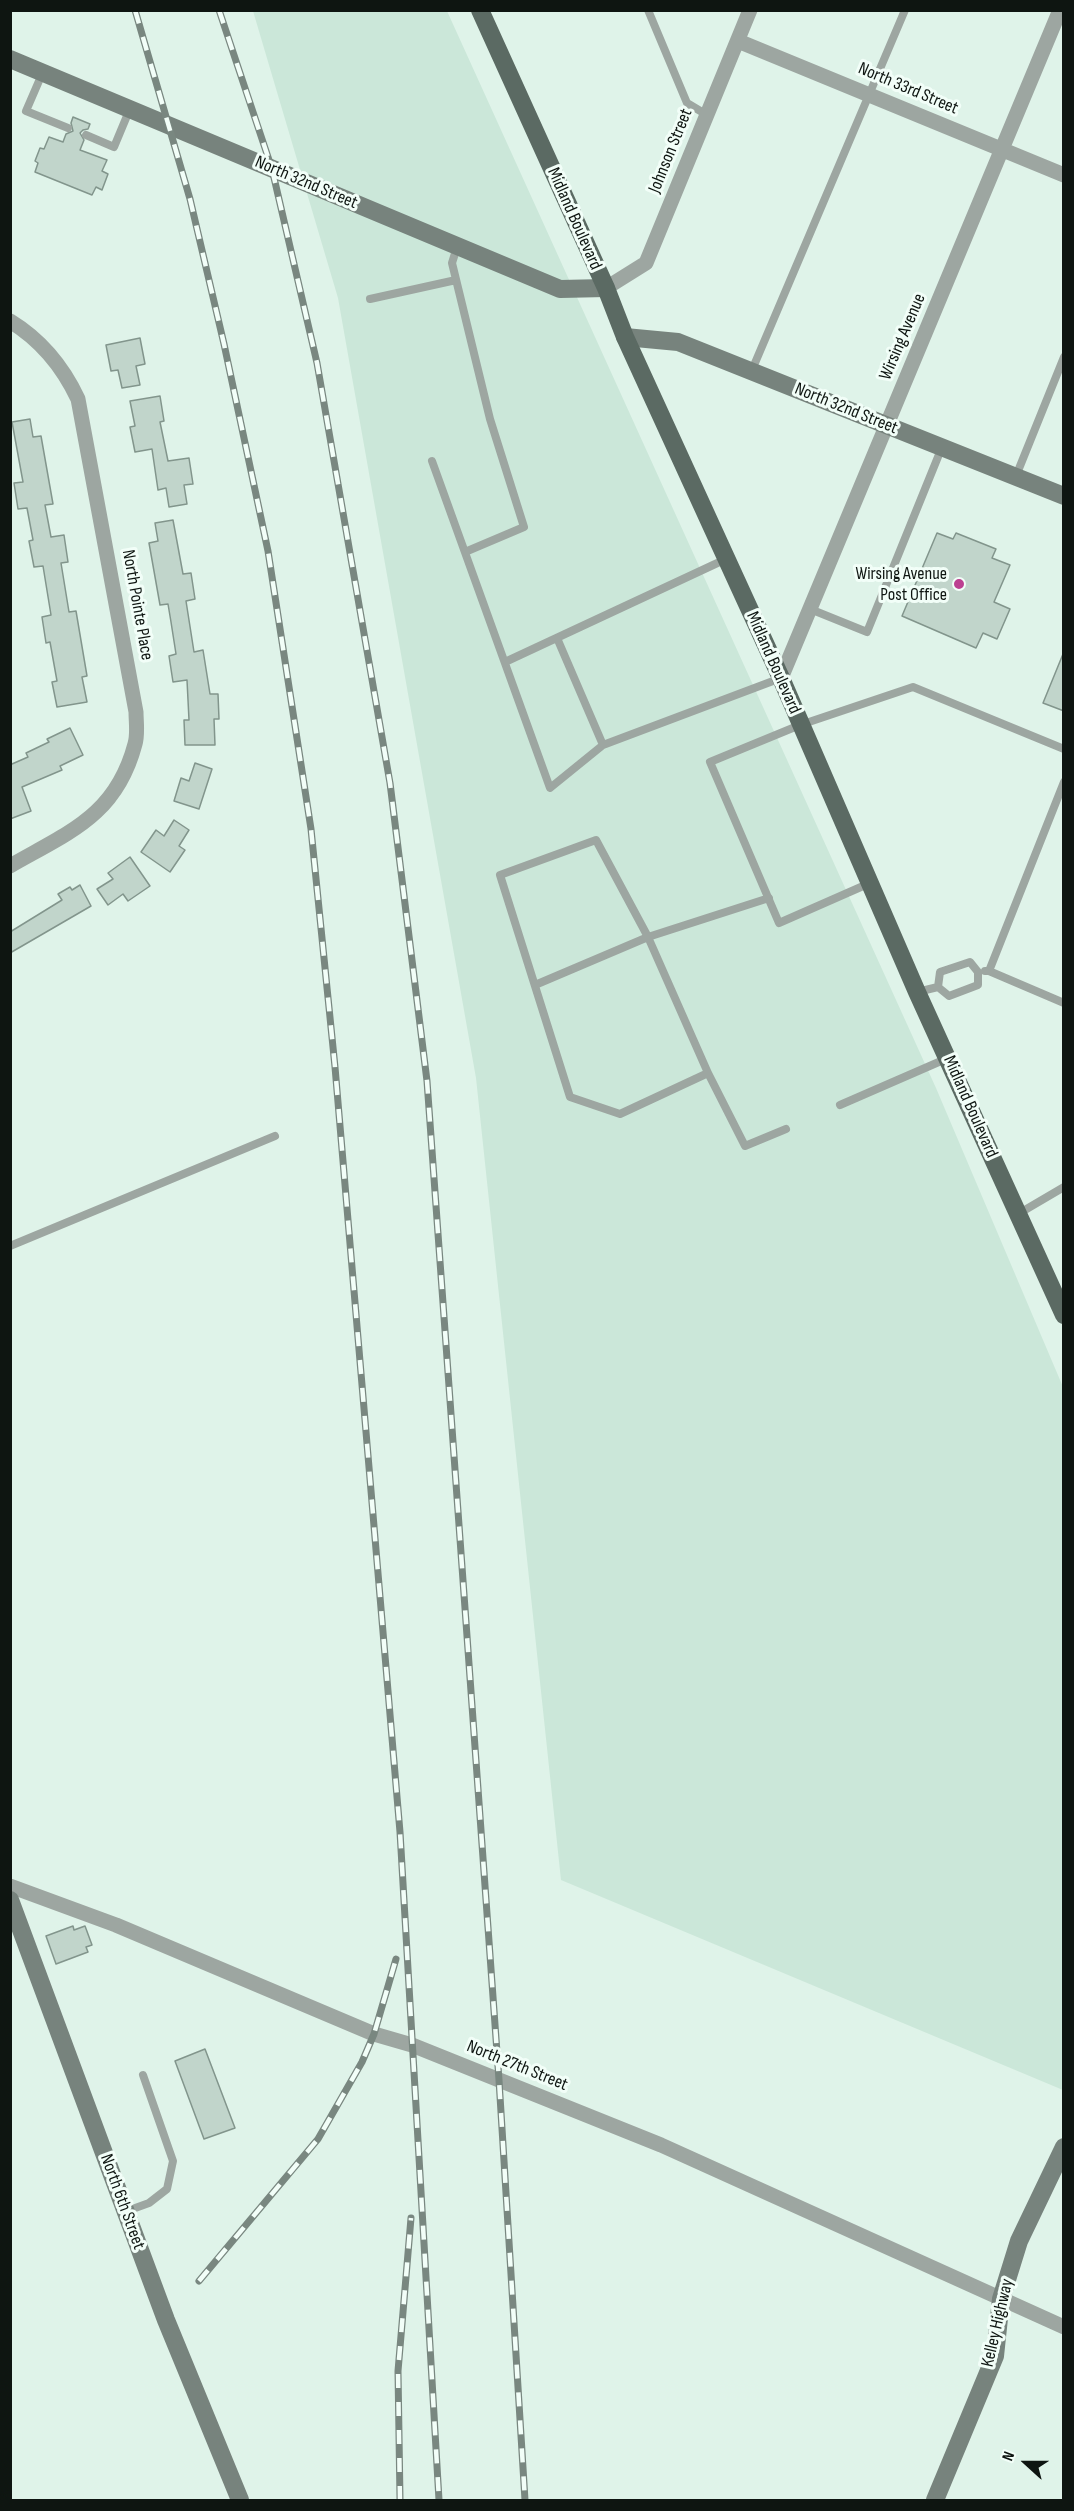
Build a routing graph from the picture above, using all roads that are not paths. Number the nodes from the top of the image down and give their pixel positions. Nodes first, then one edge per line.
1 (480, 10) edge
2 (648, 10) edge
3 (750, 10) edge
4 (905, 10) edge
5 (1060, 10) edge
6 (738, 41) junction
7 (10, 59) edge
8 (42, 72) junction
9 (870, 94) junction
10 (130, 108) junction
11 (707, 116) junction
12 (68, 128) dead end
13 (86, 135) dead end
14 (1003, 150) junction
15 (1064, 175) edge
16 (457, 247) junction
17 (456, 280) junction
18 (606, 288) junction
19 (370, 299) dead end
20 (10, 321) edge
21 (625, 337) junction
22 (1064, 357) edge
23 (752, 371) junction
24 (887, 425) junction
25 (942, 447) junction
26 (432, 461) dead end
27 (1015, 477) junction
28 (1064, 496) edge
29 (465, 552) junction
30 (726, 559) junction
31 (810, 609) junction
32 (557, 638) junction
33 (505, 662) junction
34 (781, 678) junction
35 (800, 725) junction
36 (603, 745) junction
37 (1064, 749) edge
38 (1064, 782) edge
39 (10, 866) edge
40 (870, 883) junction
41 (769, 898) junction
42 (648, 936) junction
43 (989, 971) junction
44 (978, 972) junction
45 (535, 985) junction
46 (938, 987) junction
47 (917, 992) junction
48 (1064, 1003) edge
49 (949, 1058) junction
50 (708, 1073) junction
51 (840, 1105) dead end
52 (786, 1129) dead end
53 (275, 1136) dead end
54 (1064, 1187) edge
55 (1018, 1214) junction
56 (10, 1246) edge
57 (1064, 1316) edge
58 (10, 1886) edge
59 (10, 1900) edge
60 (142, 2075) dead end
61 (1062, 2154) edge
62 (125, 2211) junction
63 (1001, 2299) junction
64 (1064, 2327) edge
65 (240, 2500) edge
66 (935, 2500) edge

1 - 18 main road, Midland Boulevard
2 - 11 lane
3 - 6 street, Johnson Street
4 - 9 lane
5 - 14 street, Wirsing Avenue
6 - 9 street, North 33rd Street
6 - 11 street, Johnson Street
7 - 8 street, North 32nd Street
8 - 10 street, North 32nd Street
8 - 12 lane
9 - 14 street, North 33rd Street
9 - 23 lane
10 - 13 lane
10 - 16 street, North 32nd Street
11 - 18 street, Johnson Street
14 - 15 street, North 33rd Street
14 - 24 street, Wirsing Avenue
16 - 17 lane
16 - 18 street, North 32nd Street
17 - 19 lane
17 - 29 lane
18 - 21 main road, Midland Boulevard
20 - 39 street, North Pointe Place
21 - 23 street, North 32nd Street
21 - 30 main road, Midland Boulevard
22 - 27 lane
23 - 24 street, North 32nd Street
24 - 25 street, North 32nd Street
24 - 31 street, Wirsing Avenue
25 - 27 street, North 32nd Street
25 - 31 lane
26 - 29 lane
27 - 28 street, North 32nd Street
29 - 33 lane
30 - 32 lane
30 - 34 main road, Midland Boulevard
31 - 34 street, Wirsing Avenue
32 - 33 lane
32 - 36 lane
33 - 36 lane
34 - 35 main road, Midland Boulevard
34 - 36 lane
35 - 37 lane
35 - 40 main road, Midland Boulevard
35 - 41 lane
38 - 43 lane
40 - 41 lane
40 - 47 main road, Midland Boulevard
41 - 42 lane
42 - 45 lane
42 - 45 lane
42 - 50 lane
43 - 44 lane
43 - 48 lane
44 - 46 lane
44 - 46 lane
45 - 50 lane
46 - 47 lane
47 - 49 main road, Midland Boulevard
49 - 51 lane
49 - 55 main road, Midland Boulevard
50 - 52 lane
53 - 56 lane
54 - 55 lane
55 - 57 main road, Midland Boulevard
58 - 63 street, North 27th Street
59 - 62 street, North 6th Street
60 - 62 lane
61 - 63 street, Kelley Highway
62 - 65 street, North 6th Street
63 - 64 street, North 27th Street
63 - 66 street, Kelley Highway

